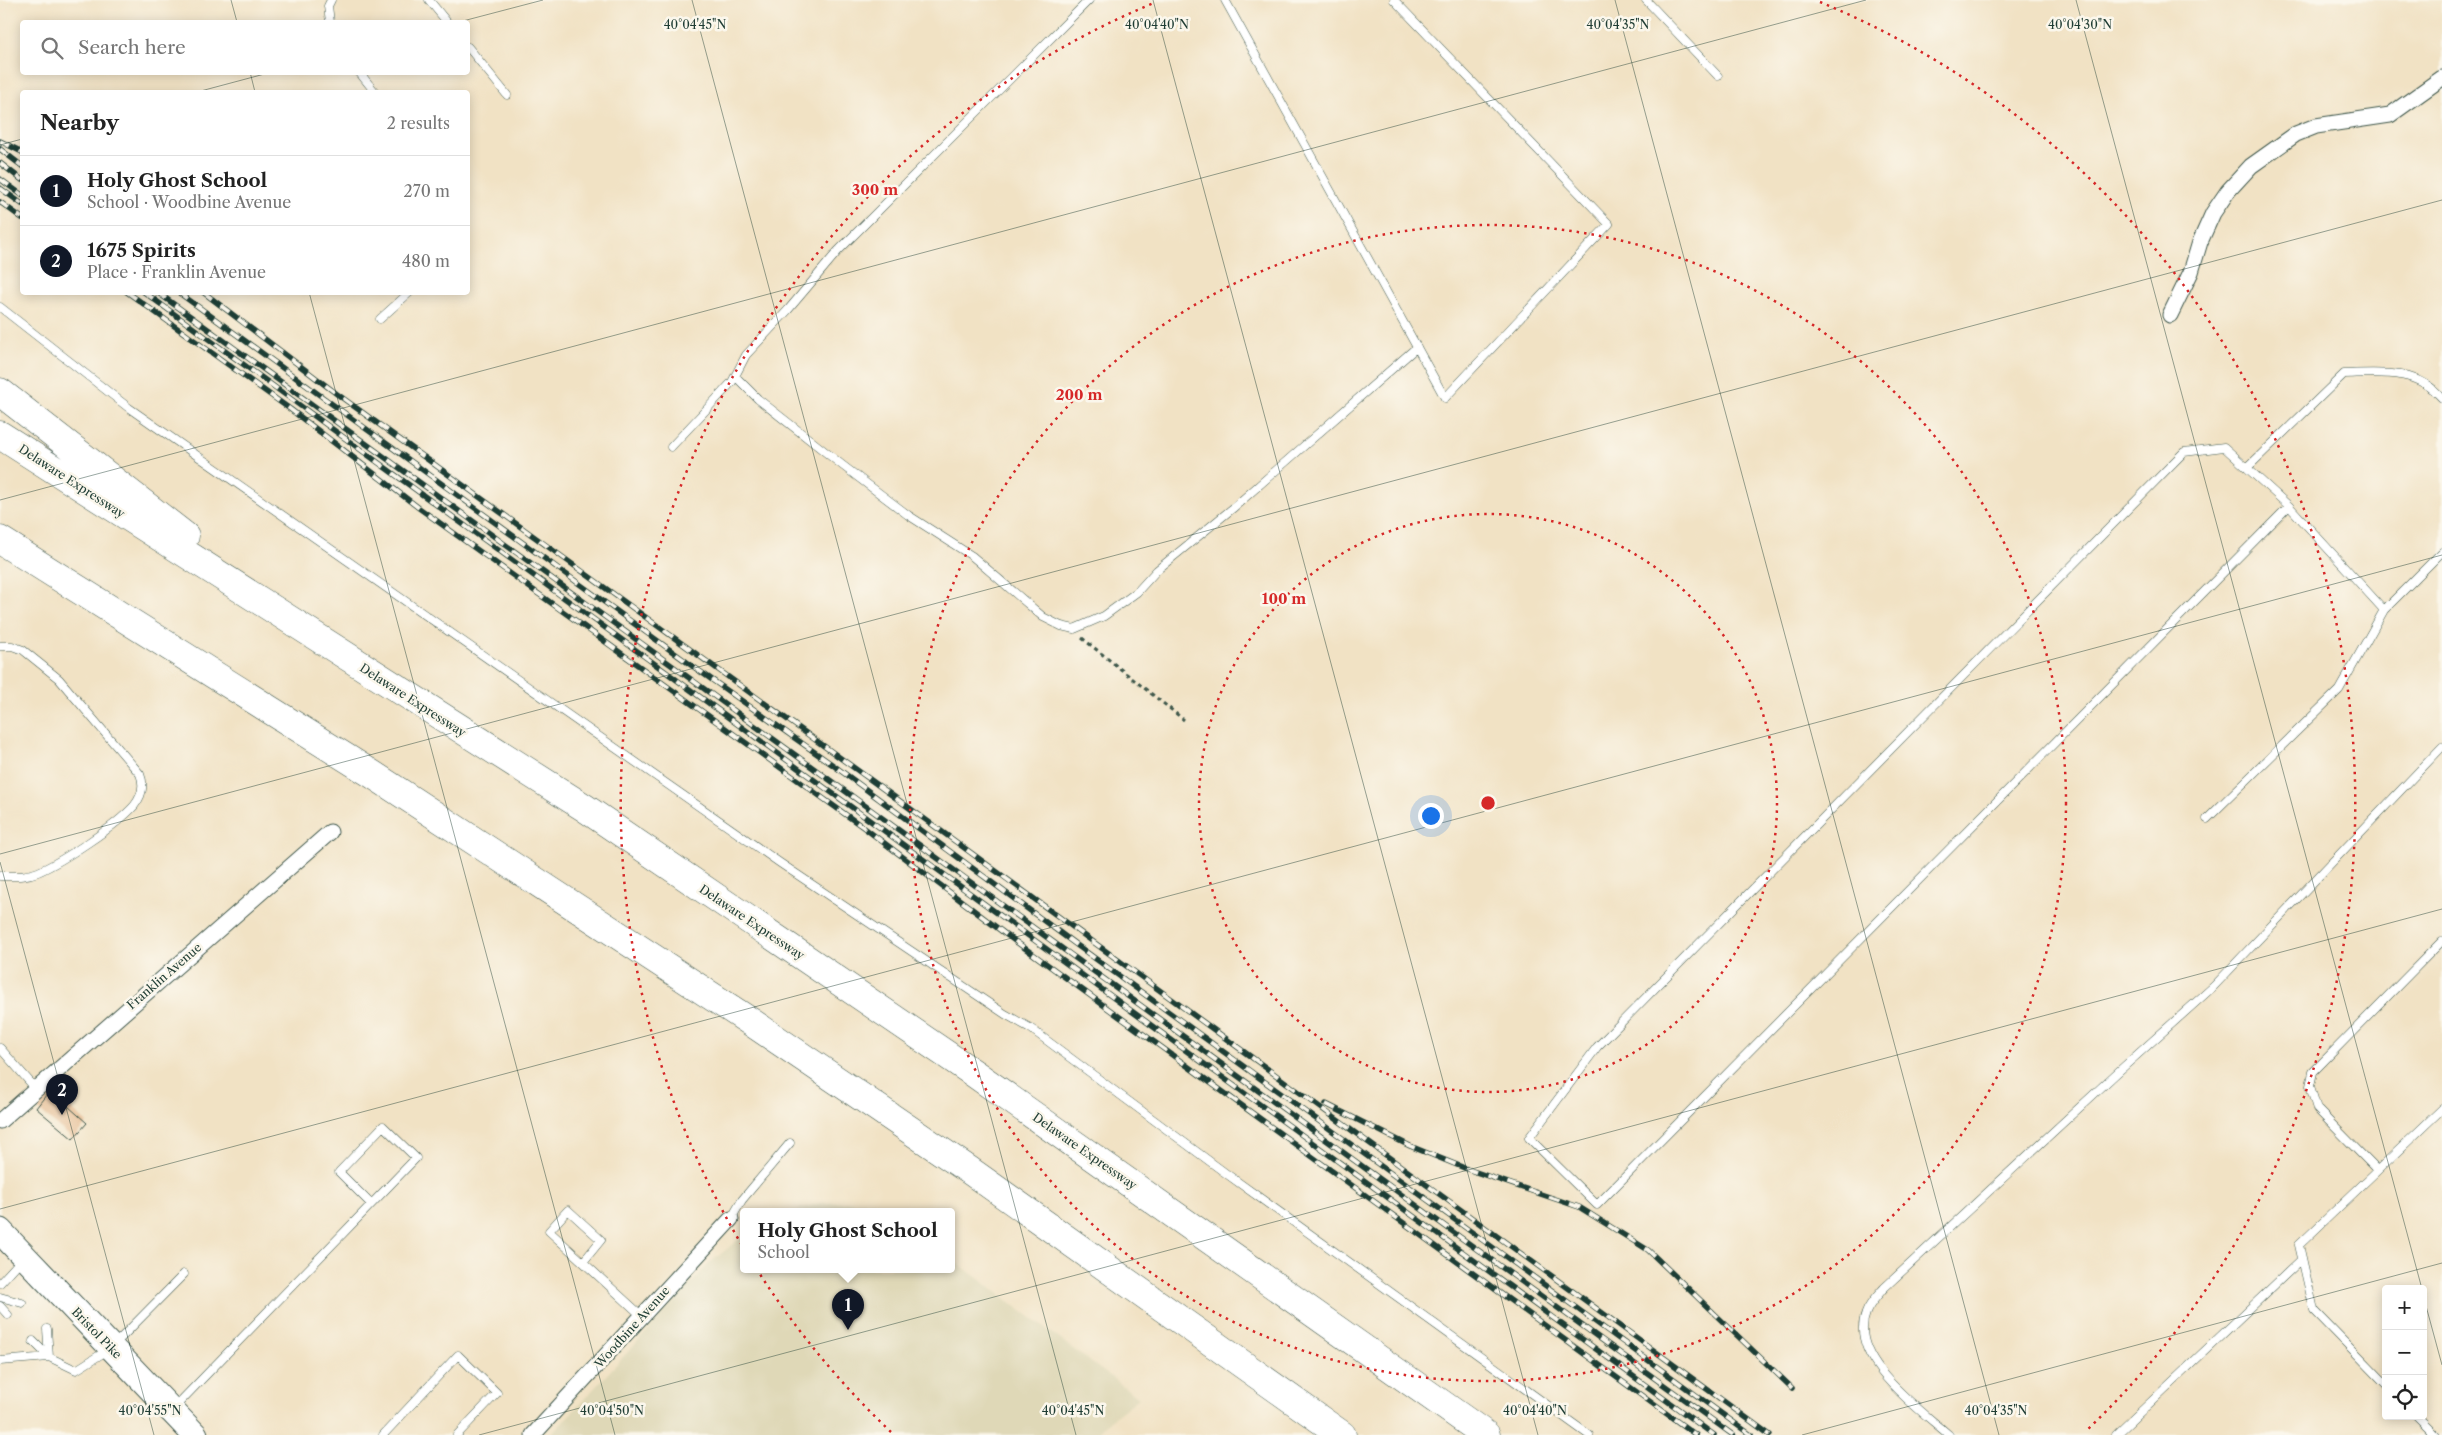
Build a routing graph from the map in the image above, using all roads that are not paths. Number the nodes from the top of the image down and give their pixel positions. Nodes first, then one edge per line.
1 (331, 0) edge
2 (429, 0) edge
3 (1089, 0) edge
4 (1225, 0) edge
5 (1394, 0) edge
6 (1646, 0) edge
7 (330, 20) edge
8 (445, 20) edge
9 (470, 49) edge
10 (361, 75) edge
11 (1718, 76) dead end
12 (2442, 78) edge
13 (373, 90) edge
14 (507, 95) dead end
15 (407, 295) edge
16 (0, 307) edge
17 (2170, 315) dead end
18 (380, 319) dead end
19 (1417, 347) junction
20 (735, 376) junction
21 (0, 392) edge
22 (2442, 398) edge
23 (0, 435) edge
24 (671, 447) dead end
25 (2247, 468) junction
26 (2289, 506) junction
27 (0, 540) edge
28 (2442, 552) edge
29 (244, 591) junction
30 (2384, 610) junction
31 (0, 646) edge
32 (2442, 747) edge
33 (2207, 820) dead end
34 (330, 832) dead end
35 (0, 876) edge
36 (2442, 941) edge
37 (0, 1048) edge
38 (36, 1089) junction
39 (2442, 1109) edge
40 (0, 1121) edge
41 (790, 1143) dead end
42 (2376, 1169) junction
43 (371, 1204) junction
44 (731, 1219) joint
45 (0, 1232) edge
46 (24, 1257) junction
47 (2302, 1259) junction
48 (583, 1262) junction
49 (184, 1274) dead end
50 (0, 1284) edge
51 (0, 1298) edge
52 (22, 1303) dead end
53 (0, 1306) edge
54 (8, 1315) dead end
55 (642, 1316) junction
56 (47, 1329) dead end
57 (33, 1341) dead end
58 (111, 1348) junction
59 (49, 1357) junction
60 (0, 1361) edge
61 (2382, 1380) edge
62 (171, 1410) junction
63 (2421, 1420) edge
64 (195, 1435) edge
65 (384, 1435) edge
66 (457, 1435) edge
67 (533, 1435) edge
68 (1342, 1435) edge
69 (1486, 1435) edge
70 (1589, 1435) edge
71 (1950, 1435) edge
72 (2116, 1435) edge
73 (2436, 1435) edge

1 - 7 lane
2 - 8 lane
3 - 20 lane
4 - 19 lane
5 - 19 lane
6 - 11 lane
9 - 14 lane
10 - 13 lane
12 - 17 street
15 - 18 lane
16 - 70 lane
19 - 20 lane
20 - 24 lane
21 - 29 highway
22 - 25 lane
23 - 29 highway, Delaware Expressway
25 - 26 lane
25 - 26 lane
26 - 30 lane
27 - 68 highway
28 - 30 lane
29 - 69 highway, Delaware Expressway
30 - 33 lane
31 - 35 lane
32 - 71 lane
34 - 38 street, Franklin Avenue
36 - 42 lane
37 - 38 lane
38 - 40 street, Franklin Avenue
39 - 42 lane
41 - 44 lane
42 - 47 lane
43 - 43 lane
43 - 62 lane
44 - 55 street, Woodbine Avenue
45 - 46 main road, Bristol Pike
46 - 50 lane
46 - 58 main road, Bristol Pike
47 - 61 lane
47 - 72 lane
48 - 48 lane
48 - 55 lane
49 - 58 lane
51 - 52 lane
53 - 54 lane
55 - 67 street, Woodbine Avenue
56 - 59 lane
57 - 59 lane
58 - 59 lane
58 - 62 main road, Bristol Pike
59 - 60 lane
62 - 64 main road, Bristol Pike
63 - 73 lane
65 - 66 lane

